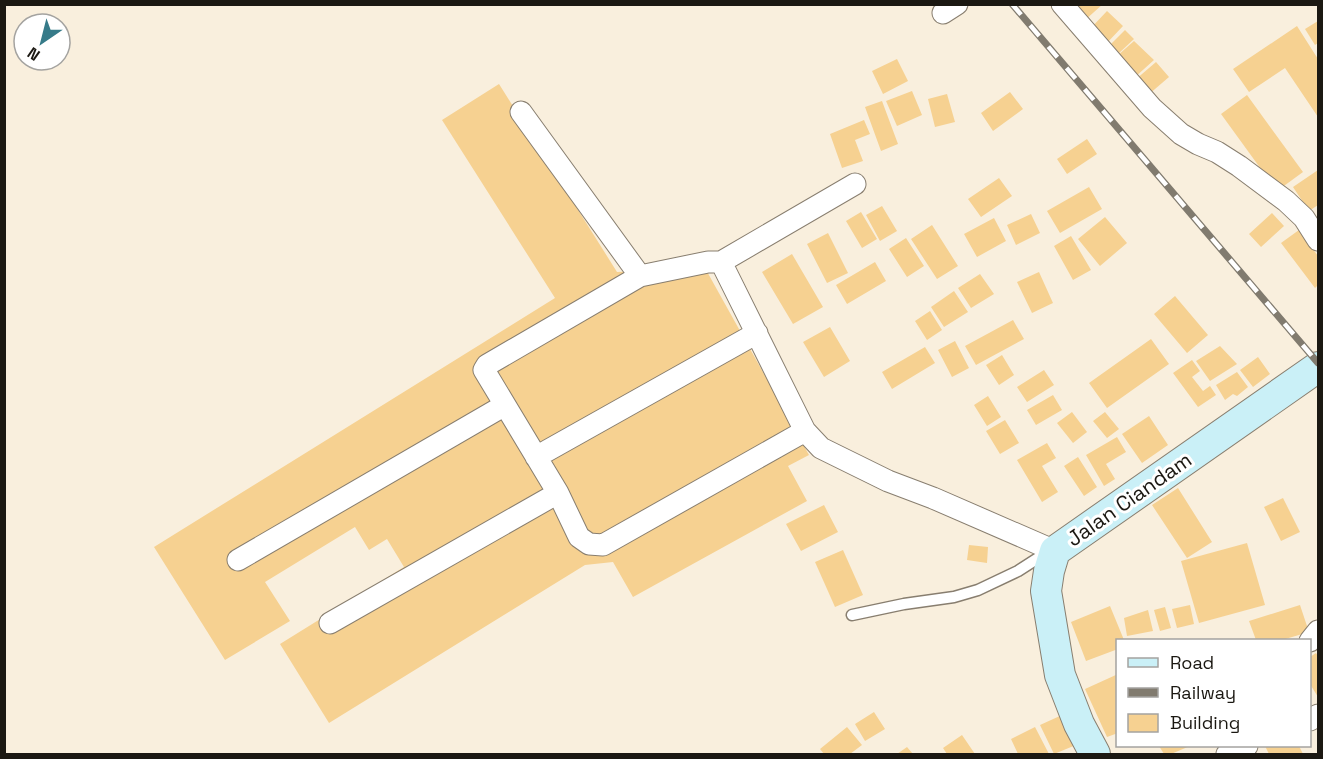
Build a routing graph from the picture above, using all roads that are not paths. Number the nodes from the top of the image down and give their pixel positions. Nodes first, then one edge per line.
1 (1062, 4) edge
2 (521, 112) dead end
3 (855, 184) dead end
4 (1318, 240) edge
5 (722, 262) junction
6 (640, 276) junction
7 (757, 333) junction
8 (1317, 372) edge
9 (506, 405) junction
10 (805, 431) junction
11 (536, 457) junction
12 (558, 493) junction
13 (1053, 550) junction
14 (238, 560) dead end
15 (852, 615) dead end
16 (330, 623) dead end
17 (1244, 747) edge
18 (1095, 754) edge
19 (1227, 754) edge

1 - 4 street
2 - 6 street
3 - 5 street
5 - 6 street
5 - 7 street
6 - 9 street
7 - 10 street
7 - 11 street
8 - 13 street, Jalan Ciandam
9 - 11 street
9 - 14 street
10 - 12 street
10 - 13 street
11 - 12 street
12 - 16 street
13 - 15 lane
13 - 18 street, Jalan Ciandam
17 - 19 street

